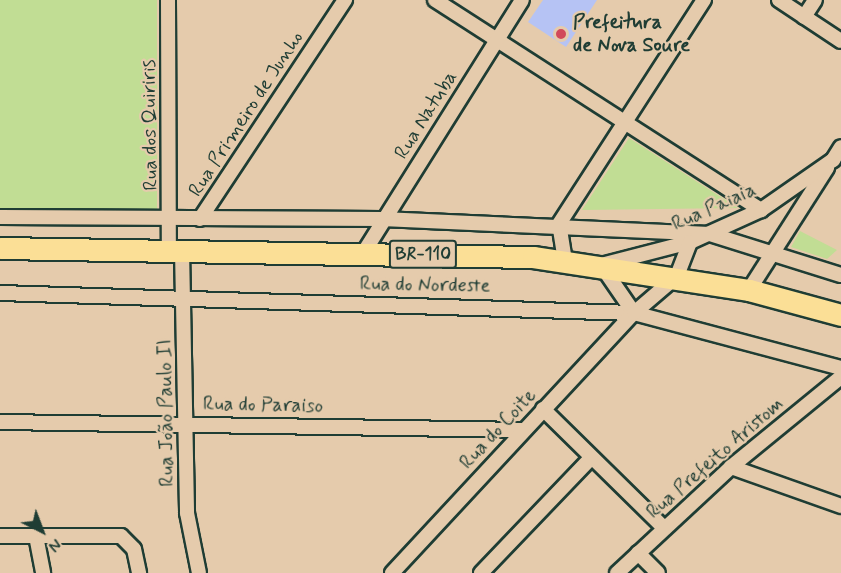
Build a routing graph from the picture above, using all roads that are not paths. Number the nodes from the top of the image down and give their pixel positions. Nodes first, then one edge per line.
1 (168, 0) edge
2 (345, 0) edge
3 (435, 0) edge
4 (522, 0) edge
5 (704, 0) edge
6 (779, 0) edge
7 (815, 0) edge
8 (804, 17) junction
9 (496, 40) junction
10 (841, 41) edge
11 (623, 122) junction
12 (841, 147) edge
13 (833, 160) junction
14 (761, 210) junction
15 (0, 217) edge
16 (170, 219) junction
17 (200, 219) junction
18 (382, 219) junction
19 (559, 224) junction
20 (710, 234) junction
21 (690, 242) junction
22 (0, 248) edge
23 (771, 249) junction
24 (176, 250) junction
25 (364, 252) junction
26 (564, 261) junction
27 (841, 262) edge
28 (601, 265) junction
29 (836, 274) edge
30 (677, 276) junction
31 (748, 290) junction
32 (0, 292) edge
33 (183, 299) junction
34 (634, 313) junction
35 (841, 315) edge
36 (841, 368) edge
37 (841, 377) edge
38 (543, 409) junction
39 (0, 422) edge
40 (185, 423) junction
41 (524, 430) junction
42 (591, 458) junction
43 (731, 467) junction
44 (841, 506) edge
45 (663, 527) junction
46 (0, 536) edge
47 (36, 536) junction
48 (638, 553) junction
49 (43, 573) edge
50 (139, 573) edge
51 (193, 573) edge
52 (199, 573) edge
53 (392, 573) edge
54 (481, 573) edge
55 (617, 573) edge
56 (658, 573) edge

1 - 16 street, Rua dos Quiriris
2 - 17 street, Rua Primeiro de Junho
3 - 9 street
4 - 9 street, Rua Natuba
5 - 11 street
6 - 8 street
7 - 8 street
8 - 10 street
9 - 11 street
9 - 18 street, Rua Natuba
11 - 14 street
11 - 19 street
12 - 13 street, Rua Paiaia
13 - 14 street, Rua Paiaia
13 - 23 street, Rua Paiaia
14 - 20 street, Rua Paiaia
15 - 16 street
16 - 17 street
16 - 24 street, Rua dos Quiriris
17 - 18 street
18 - 19 street
18 - 25 street, Rua Natuba
19 - 20 street
19 - 26 street
20 - 21 street, Rua Paiaia
20 - 23 street
21 - 28 street, Rua Paiaia
21 - 30 street
22 - 24 main road, BR-110
23 - 29 street
23 - 31 street, Rua Paiaia
24 - 25 main road, BR-110
24 - 33 street, Rua João Paulo II
25 - 26 main road, BR-110
26 - 28 main road, BR-110
27 - 29 street
28 - 30 main road, BR-110
28 - 34 street
30 - 31 main road, BR-110
30 - 34 street, Rua do Coite
31 - 35 main road, BR-110
32 - 33 street, Rua do Nordeste
33 - 34 street, Rua do Nordeste
33 - 40 street, Rua João Paulo II
34 - 36 street, Rua do Nordeste
34 - 38 street, Rua do Coite
37 - 43 street, Rua Prefeito Aristom
38 - 41 street, Rua do Coite
38 - 42 street
39 - 40 street, Rua do Paraiso
40 - 41 street, Rua do Paraiso
40 - 52 street, Rua João Paulo II
41 - 53 street, Rua do Coite
42 - 45 street
42 - 54 street
43 - 44 street
43 - 45 street, Rua Prefeito Aristom
45 - 48 street, Rua Prefeito Aristom
46 - 47 street
47 - 49 street
47 - 50 street
48 - 55 street, Rua Prefeito Aristom
48 - 56 street
51 - 52 street

